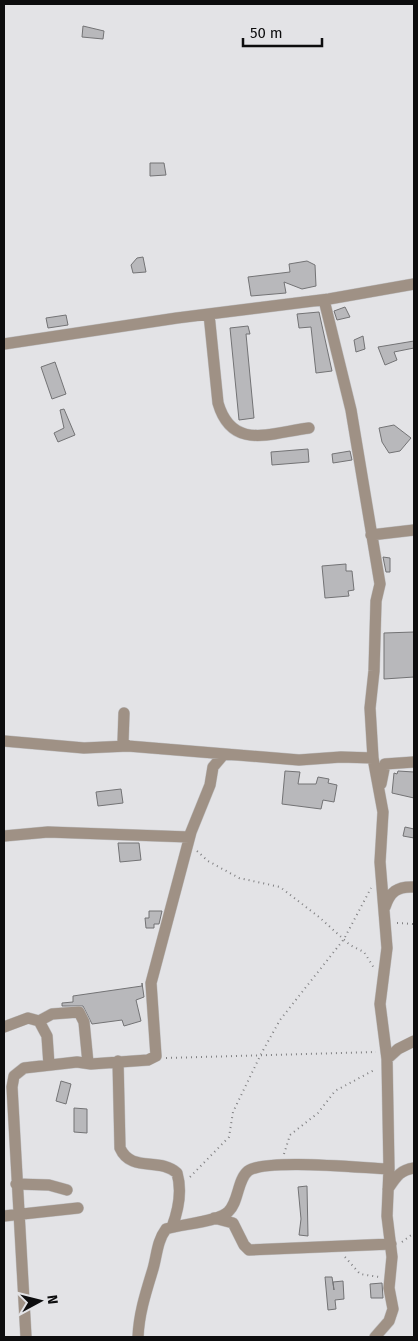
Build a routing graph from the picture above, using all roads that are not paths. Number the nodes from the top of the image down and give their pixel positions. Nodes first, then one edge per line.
1 (414, 284) edge
2 (324, 300) junction
3 (209, 314) junction
4 (4, 344) edge
5 (309, 428) dead end
6 (414, 530) edge
7 (371, 535) junction
8 (124, 713) dead end
9 (4, 741) edge
10 (128, 746) junction
11 (224, 754) junction
12 (373, 758) junction
13 (414, 762) edge
14 (380, 789) junction
15 (4, 836) edge
16 (189, 840) junction
17 (414, 887) edge
18 (384, 916) junction
19 (39, 1022) junction
20 (4, 1027) edge
21 (414, 1041) edge
22 (387, 1058) junction
23 (118, 1061) junction
24 (88, 1064) junction
25 (49, 1065) junction
26 (414, 1168) edge
27 (388, 1169) junction
28 (16, 1184) junction
29 (387, 1189) junction
30 (67, 1190) dead end
31 (78, 1208) dead end
32 (17, 1214) junction
33 (4, 1216) edge
34 (214, 1218) junction
35 (172, 1227) junction
36 (391, 1244) junction
37 (26, 1337) edge
38 (138, 1337) edge
39 (375, 1337) edge

1 - 2 street
2 - 3 street
2 - 7 street
3 - 4 street
3 - 5 street
6 - 7 street
7 - 12 street
8 - 10 street
9 - 10 street
10 - 11 street
11 - 12 street
11 - 16 street
12 - 14 street
13 - 14 street
14 - 18 street
15 - 16 street
16 - 23 street
17 - 18 street
18 - 22 street
19 - 20 street
19 - 24 street
19 - 25 street
21 - 22 street
22 - 27 street
23 - 24 street
23 - 35 street
24 - 25 street
25 - 28 street
26 - 29 street
27 - 29 street
27 - 34 street
28 - 30 street
28 - 32 street
29 - 36 street
31 - 32 street
32 - 33 street
32 - 37 street
34 - 35 street
34 - 36 street
35 - 38 street
36 - 39 street

